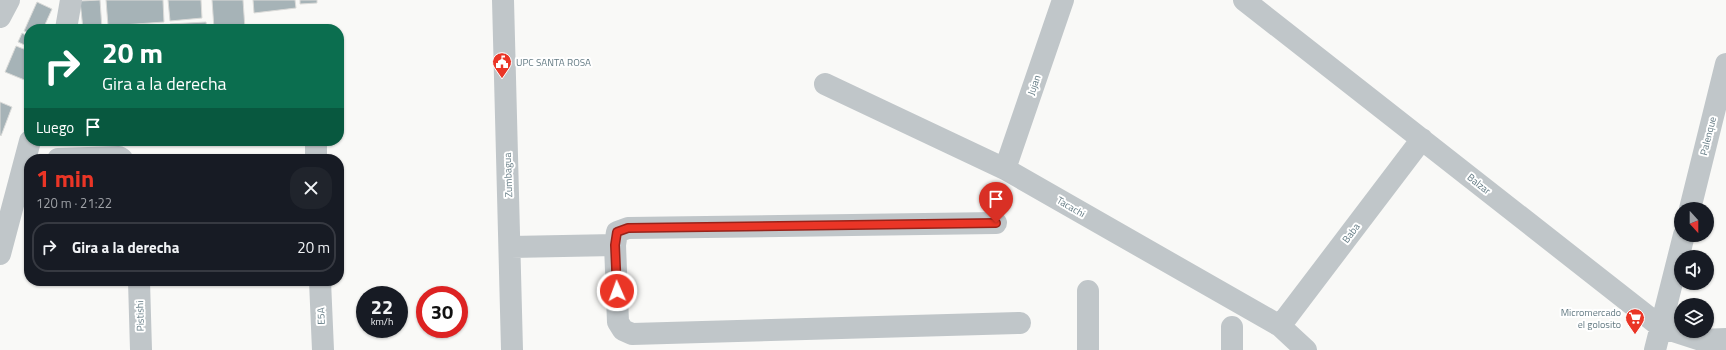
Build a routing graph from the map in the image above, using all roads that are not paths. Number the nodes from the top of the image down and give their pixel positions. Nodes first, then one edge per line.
1 (9, 0) edge
2 (71, 0) edge
3 (503, 0) edge
4 (1063, 0) edge
5 (1244, 0) edge
6 (0, 17) edge
7 (67, 24) edge
8 (1726, 64) edge
9 (825, 84) dead end
10 (1422, 139) junction
11 (24, 168) edge
12 (1005, 169) junction
13 (1692, 202) edge
14 (996, 223) dead end
15 (1682, 242) edge
16 (615, 245) junction
17 (511, 247) junction
18 (0, 254) edge
19 (139, 286) edge
20 (320, 286) edge
21 (1088, 291) dead end
22 (1020, 323) dead end
23 (1280, 326) junction
24 (1232, 327) dead end
25 (1661, 327) junction
26 (1726, 340) edge
27 (141, 350) edge
28 (322, 350) edge
29 (512, 350) edge
30 (1088, 350) edge
31 (1232, 350) edge
32 (1306, 350) edge
33 (1655, 350) edge

1 - 6 street
2 - 7 street
3 - 17 street, Zumbagua
4 - 12 street, Jujan
5 - 10 street, Balzar
8 - 13 street, Palenque
9 - 12 street, Tacachi
10 - 23 street, Baba
10 - 25 street, Balzar
11 - 18 street
12 - 23 street, Tacachi
14 - 16 street
15 - 25 street
16 - 17 street
16 - 22 street
17 - 29 street, Zumbagua
19 - 27 street, Pistishi
20 - 28 street, E5A
21 - 30 street
23 - 32 street, Tacachi
24 - 31 street
25 - 26 street, Balzar
25 - 33 street

